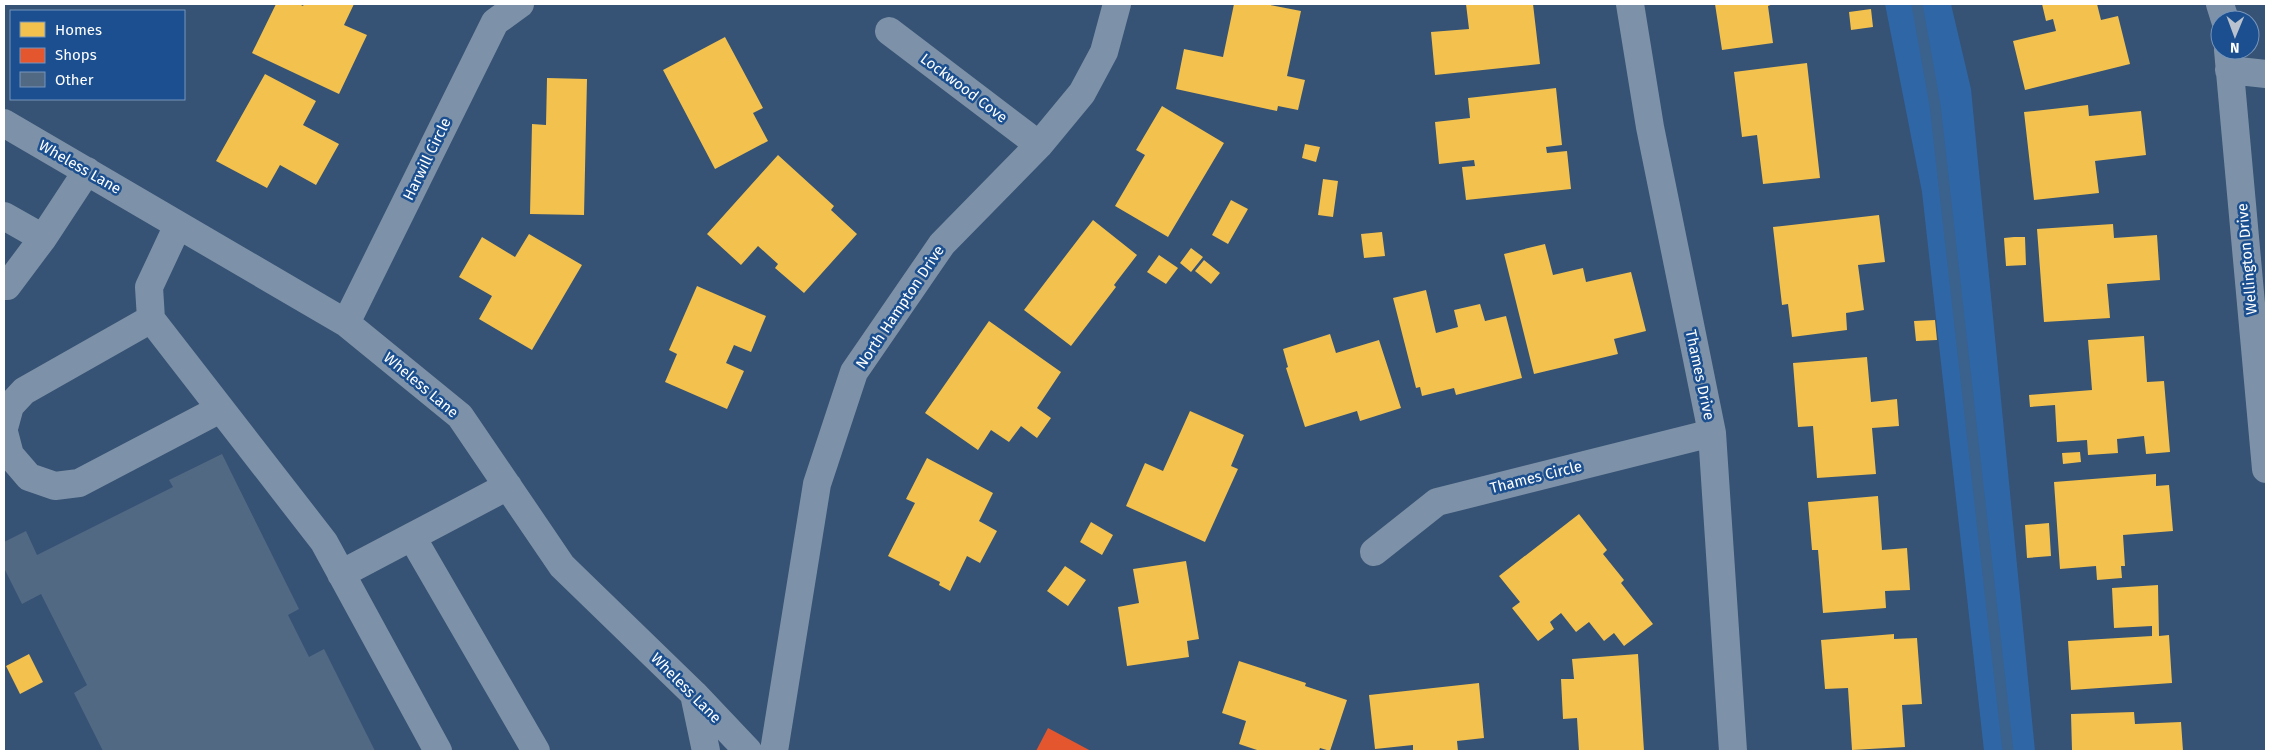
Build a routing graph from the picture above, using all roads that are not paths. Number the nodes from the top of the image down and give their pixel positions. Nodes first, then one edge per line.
1 (520, 4) edge
2 (1117, 4) edge
3 (1630, 4) edge
4 (889, 31) dead end
5 (2228, 60) edge
6 (2266, 74) edge
7 (4, 123) edge
8 (1039, 145) junction
9 (87, 172) junction
10 (4, 216) edge
11 (178, 225) junction
12 (43, 238) junction
13 (4, 286) edge
14 (152, 319) junction
15 (346, 323) junction
16 (2260, 335) edge
17 (220, 409) junction
18 (4, 428) edge
19 (4, 432) edge
20 (1712, 433) junction
21 (2266, 469) edge
22 (508, 486) junction
23 (412, 537) junction
24 (1374, 552) dead end
25 (341, 574) junction
26 (694, 694) junction
27 (438, 751) edge
28 (536, 751) edge
29 (706, 751) edge
30 (748, 751) edge
31 (774, 751) edge
32 (1733, 751) edge

1 - 15 street, Harwill Circle
2 - 8 street, North Hampton Drive
3 - 20 street, Thames Drive
4 - 8 street, Lockwood Cove
5 - 6 street
5 - 16 street, Wellington Drive
7 - 9 street, Wheless Lane
8 - 31 street, North Hampton Drive
9 - 11 street, Wheless Lane
9 - 12 street
10 - 12 street
11 - 14 street
11 - 15 street, Wheless Lane
12 - 13 street
14 - 17 street
14 - 18 street
15 - 22 street, Wheless Lane
16 - 21 street, Wellington Drive
17 - 19 street
17 - 25 street
20 - 24 street, Thames Circle
20 - 32 street, Thames Drive
22 - 23 street
22 - 26 street, Wheless Lane
23 - 25 street
23 - 28 street
25 - 27 street
26 - 29 street
26 - 30 street, Wheless Lane

